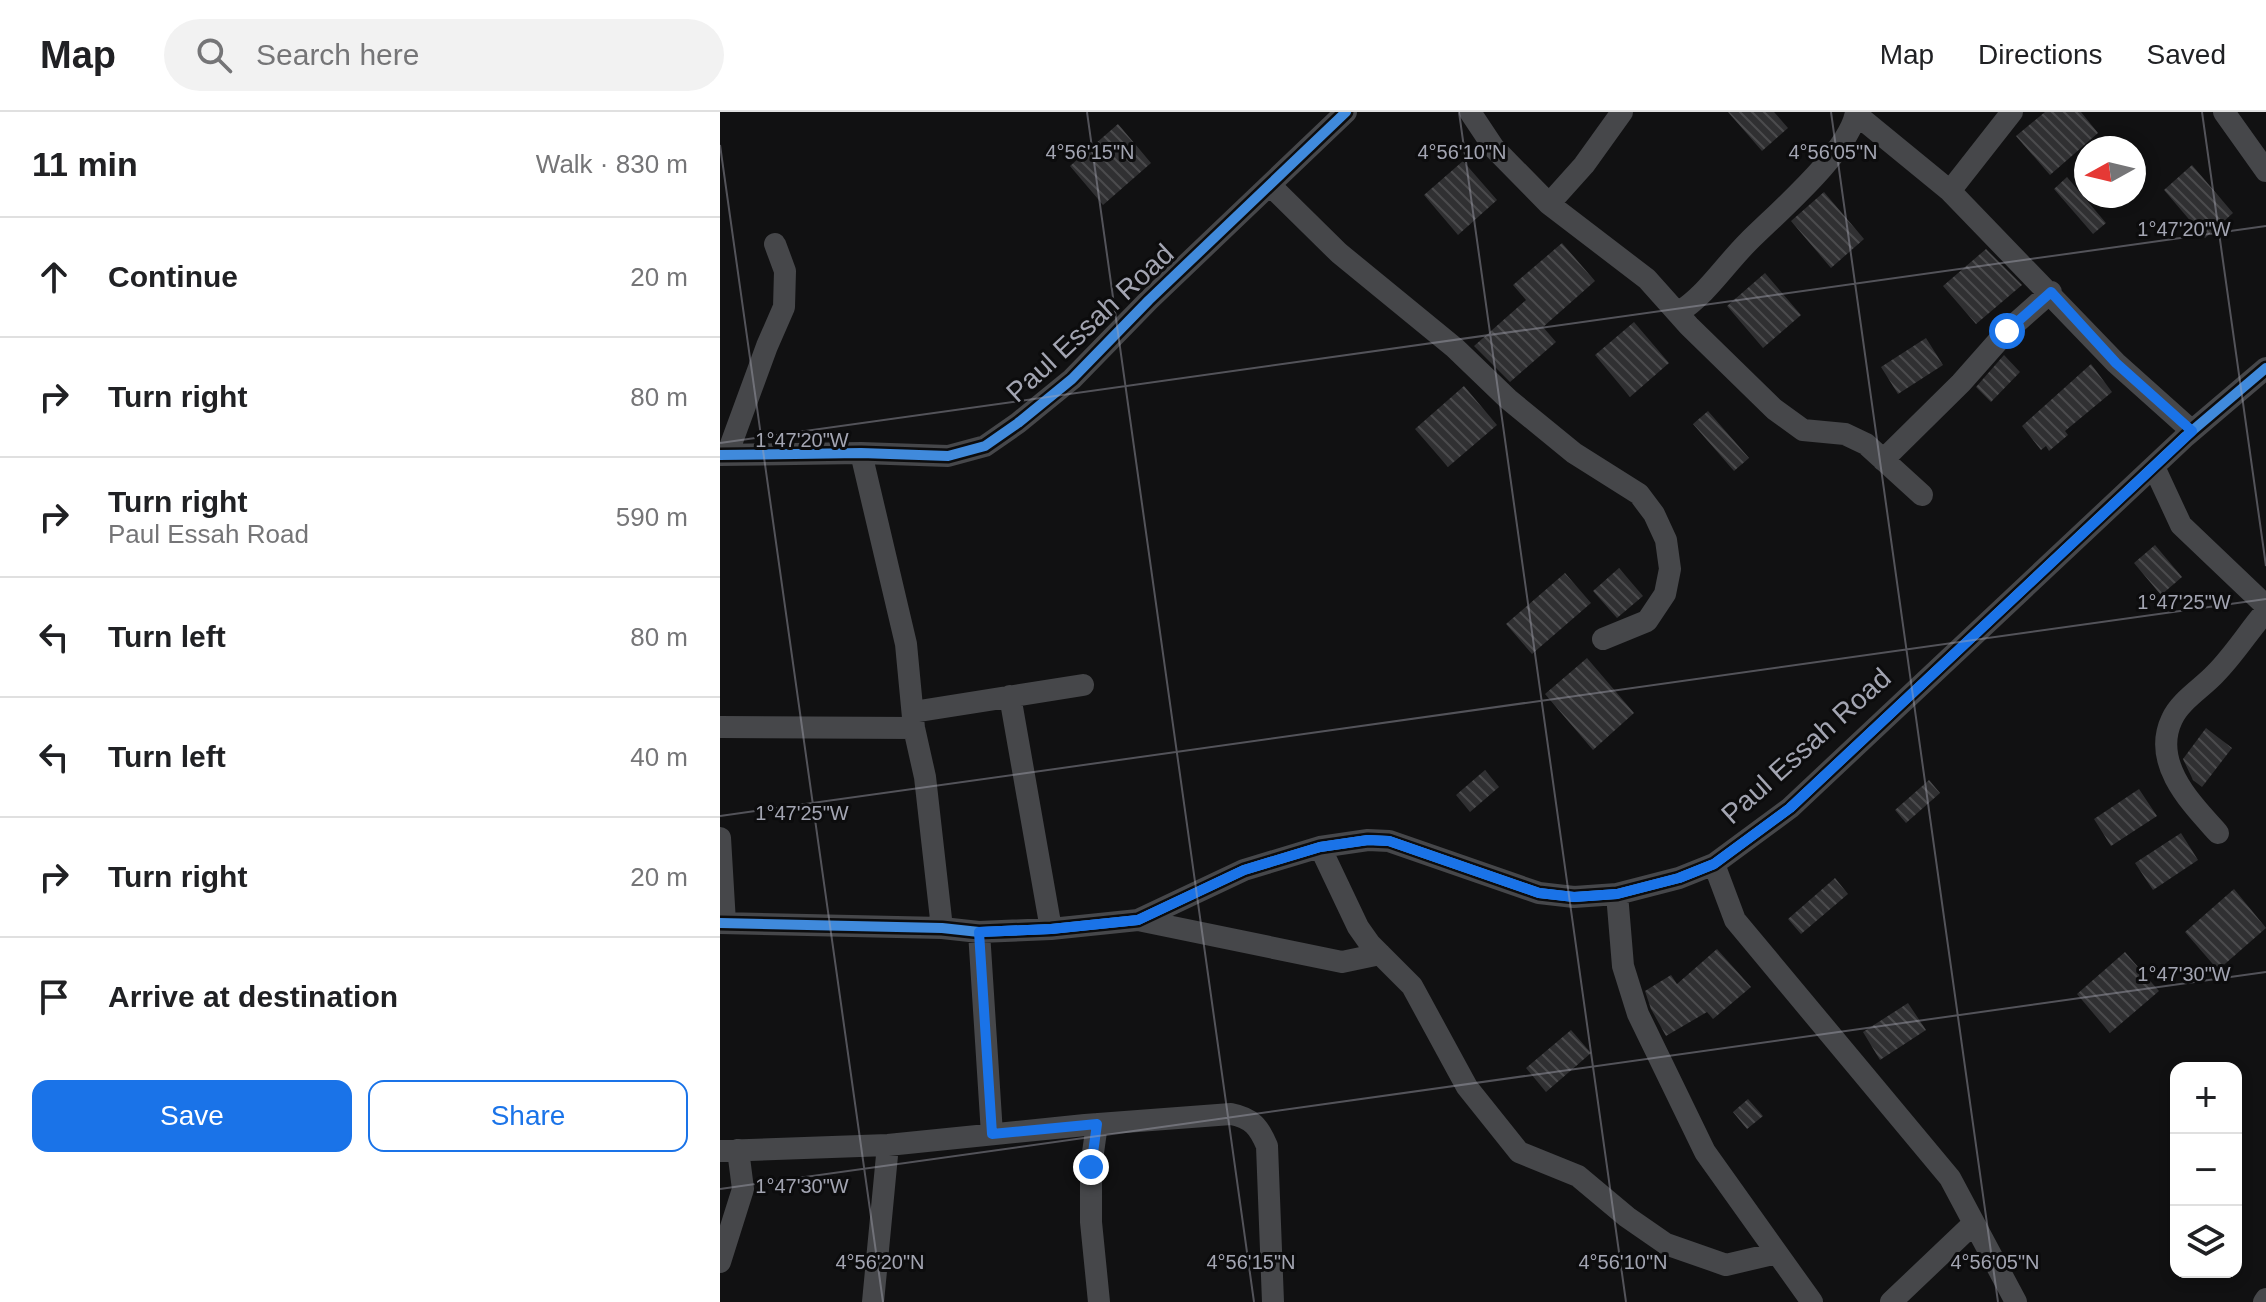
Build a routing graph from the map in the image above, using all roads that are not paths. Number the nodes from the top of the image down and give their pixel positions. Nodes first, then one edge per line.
1 (1346, 112) edge
2 (1470, 112) edge
3 (1622, 112) edge
4 (2012, 112) edge
5 (2224, 112) edge
6 (1856, 113) edge
7 (2266, 171) edge
8 (1271, 186) junction
9 (1950, 191) junction
10 (1549, 204) junction
11 (775, 244) dead end
12 (2051, 292) junction
13 (1679, 312) junction
14 (2265, 372) edge
15 (2192, 431) junction
16 (861, 453) junction
17 (723, 455) edge
18 (1883, 460) junction
19 (2154, 467) junction
20 (1922, 495) dead end
21 (2266, 608) edge
22 (1603, 639) dead end
23 (1083, 685) dead end
24 (1010, 696) junction
25 (914, 720) junction
26 (720, 727) edge
27 (2218, 833) dead end
28 (720, 838) edge
29 (1320, 847) junction
30 (1714, 864) junction
31 (1617, 894) junction
32 (1138, 920) junction
33 (723, 923) edge
34 (942, 928) junction
35 (1051, 929) junction
36 (979, 932) junction
37 (1380, 954) junction
38 (1097, 1124) junction
39 (992, 1134) junction
40 (888, 1145) junction
41 (729, 1151) edge
42 (1973, 1224) junction
43 (1777, 1253) junction
44 (720, 1262) edge
45 (873, 1302) edge
46 (1099, 1302) edge
47 (1273, 1302) edge
48 (1812, 1302) edge
49 (1891, 1302) edge
50 (2016, 1302) edge

1 - 8 street, Paul Essah Road
2 - 10 street
3 - 10 street
4 - 9 street
5 - 7 street
6 - 9 street
6 - 13 street
8 - 16 street, Paul Essah Road
8 - 22 street
9 - 12 street
10 - 13 street
11 - 17 street
12 - 15 street
12 - 18 street
13 - 18 street
14 - 15 street, Paul Essah Road
15 - 19 street, Paul Essah Road
16 - 17 street, Paul Essah Road
16 - 25 street
18 - 20 street
19 - 21 street
19 - 30 street, Paul Essah Road
21 - 27 street
23 - 24 street
24 - 25 street
24 - 35 street
25 - 26 street
25 - 34 street
28 - 33 street
29 - 31 street, Paul Essah Road
29 - 32 street, Paul Essah Road
29 - 37 street
30 - 31 street, Paul Essah Road
30 - 42 street
31 - 43 street
32 - 35 street, Paul Essah Road
32 - 37 street
33 - 34 street, Paul Essah Road
34 - 36 street, Paul Essah Road
35 - 36 street, Paul Essah Road
36 - 39 street
37 - 43 street
38 - 39 street
38 - 46 street
38 - 47 street
39 - 40 street
40 - 41 street
40 - 45 street
41 - 44 street
42 - 49 street
42 - 50 street
43 - 48 street

